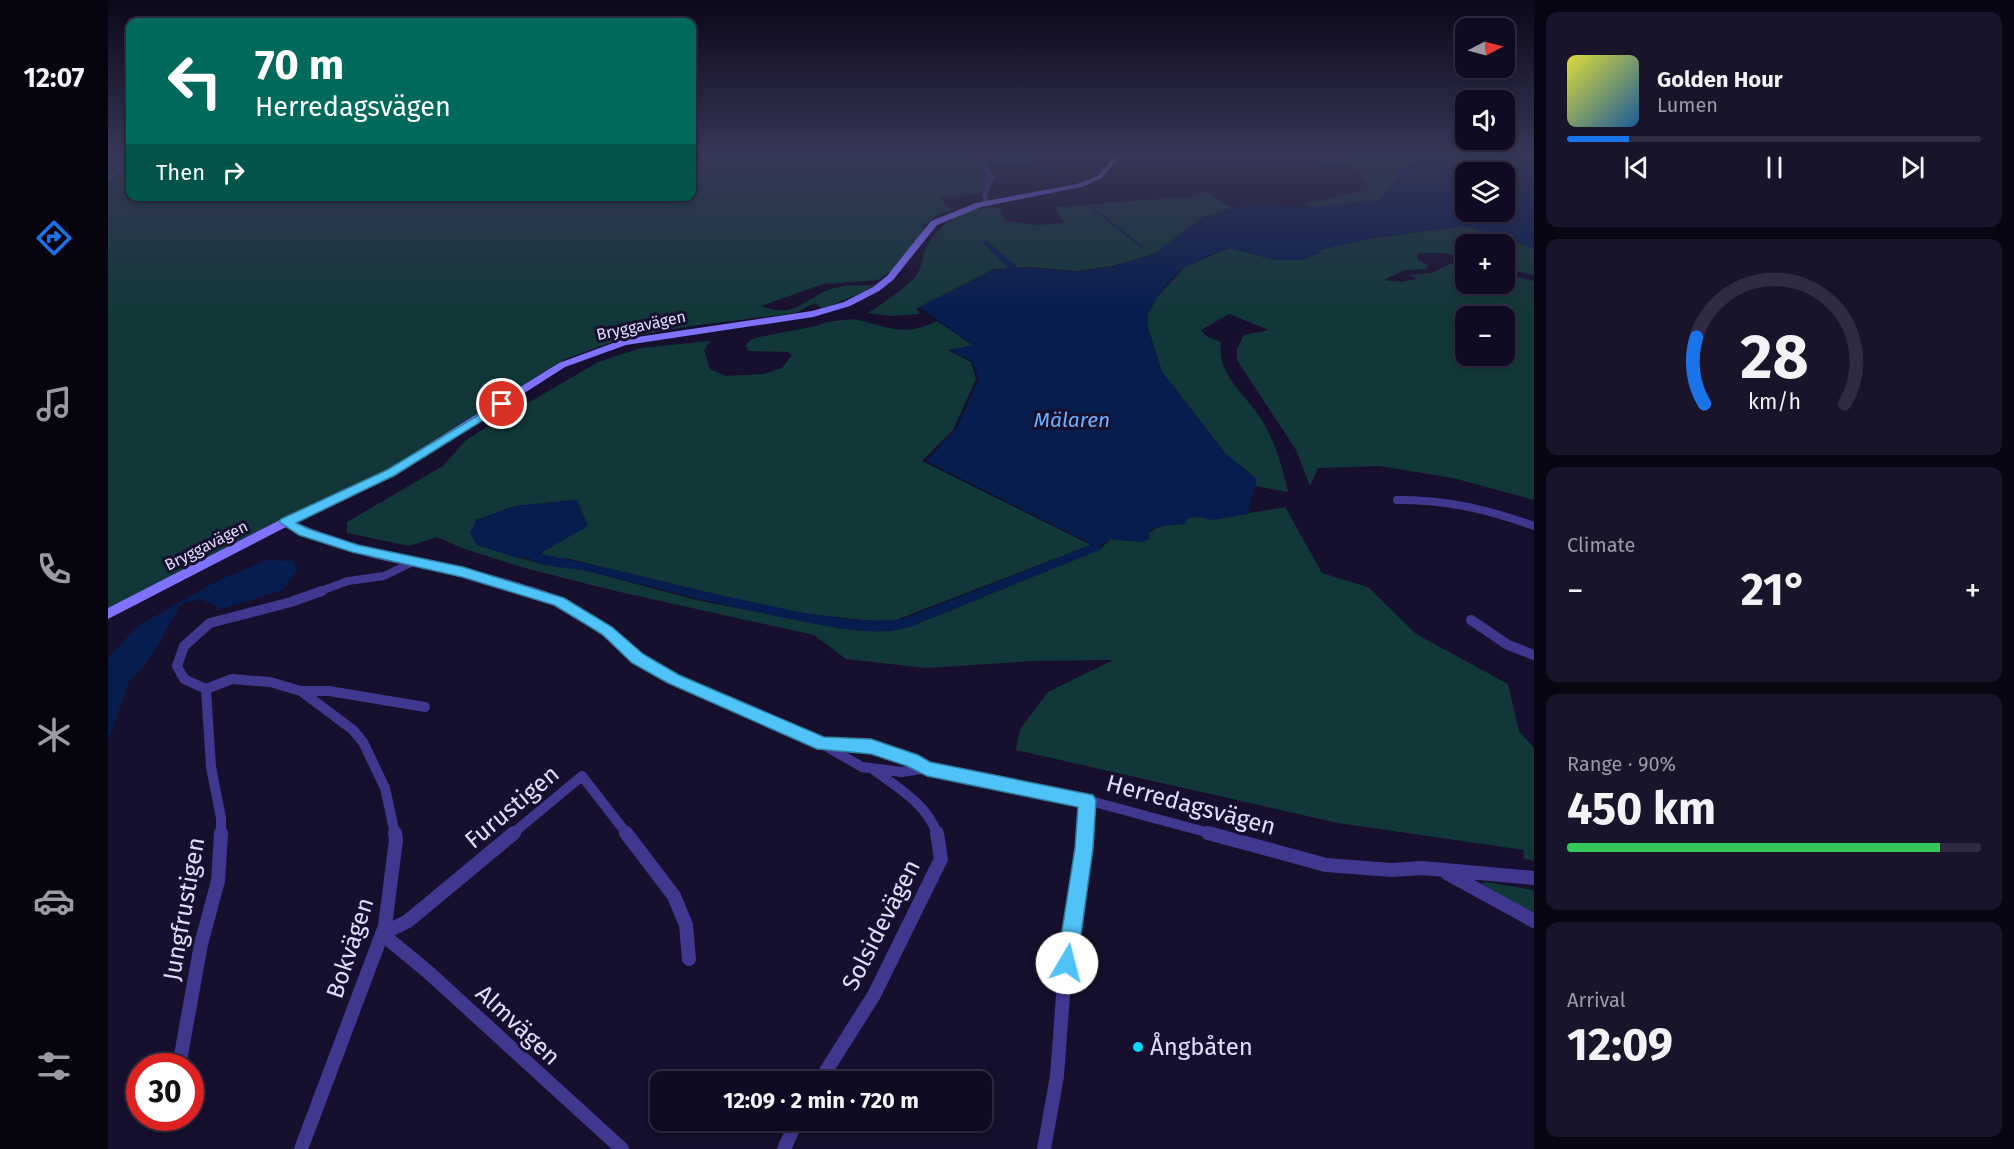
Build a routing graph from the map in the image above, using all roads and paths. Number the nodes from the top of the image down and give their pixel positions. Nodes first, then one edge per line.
1 (976, 207) edge
2 (1397, 500) dead end
3 (286, 522) junction
4 (1534, 526) edge
5 (413, 562) junction
6 (108, 614) edge
7 (1471, 620) dead end
8 (1534, 655) edge
9 (206, 689) junction
10 (301, 691) junction
11 (425, 707) dead end
12 (822, 744) junction
13 (927, 768) junction
14 (874, 770) junction
15 (1087, 800) junction
16 (1445, 871) junction
17 (1534, 878) edge
18 (1534, 921) edge
19 (382, 934) junction
20 (689, 959) dead end
21 (181, 1053) edge
22 (826, 1071) edge
23 (792, 1131) edge
24 (300, 1149) edge
25 (622, 1149) edge
26 (784, 1149) edge
27 (1044, 1149) edge

1 - 3 main road, Bryggavägen
2 - 4 street
3 - 5 street, Herredagsvägen
3 - 6 main road, Bryggavägen
5 - 9 street
5 - 12 street, Herredagsvägen
7 - 8 street
9 - 10 street, Bokvägen
9 - 21 street, Jungfrustigen
10 - 11 street
10 - 19 street, Bokvägen
12 - 13 street, Herredagsvägen
12 - 14 street, Herredagsvägen
13 - 14 street, Herredagsvägen
13 - 15 street, Herredagsvägen
14 - 22 street, Solsidevägen
15 - 16 street, Herredagsvägen
15 - 27 street
16 - 17 street, Herredagsvägen
16 - 18 street, Herredagsvägen
19 - 20 street, Furustigen
19 - 24 street, Bokvägen
19 - 25 street, Almvägen
23 - 26 street

